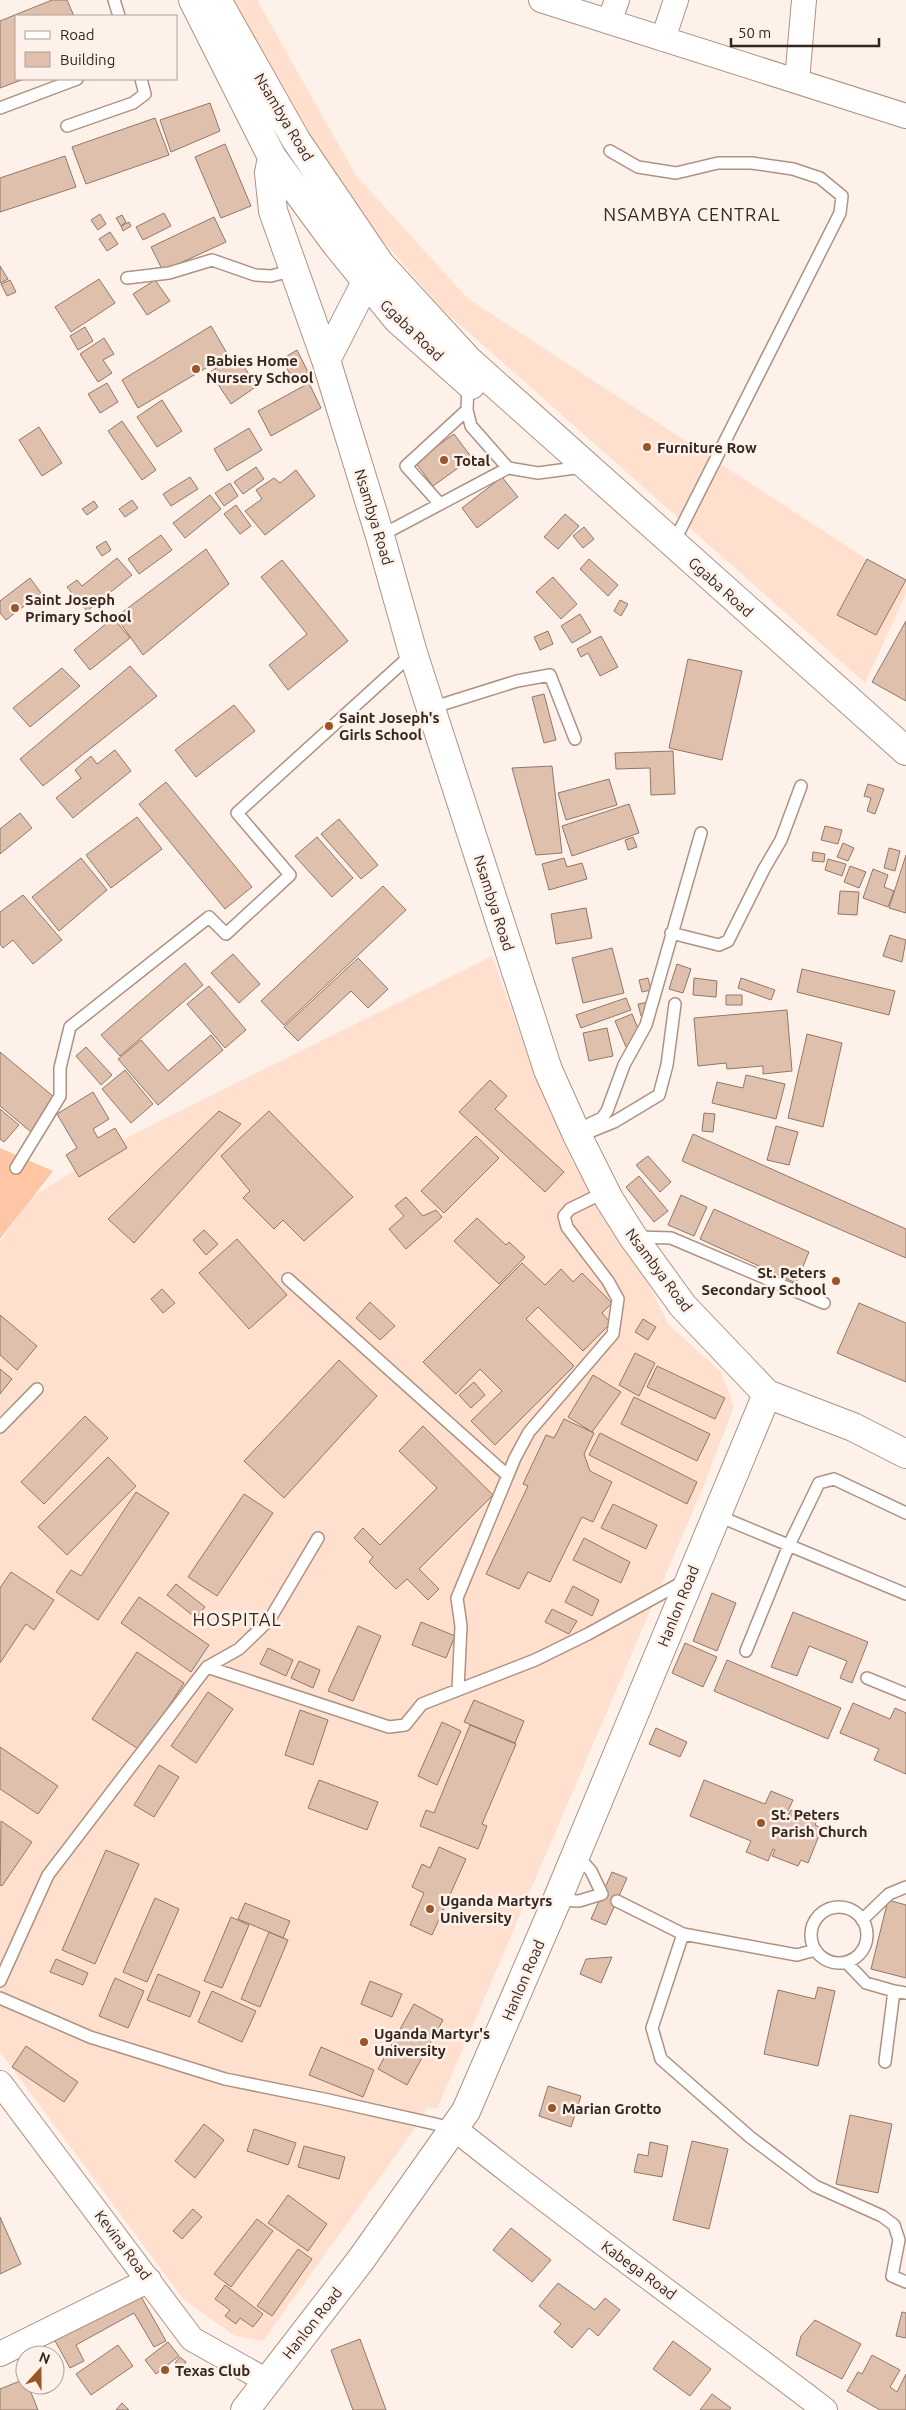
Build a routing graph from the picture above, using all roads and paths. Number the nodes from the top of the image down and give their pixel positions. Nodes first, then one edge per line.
1 (114, 0) edge
2 (193, 0) edge
3 (217, 0) edge
4 (541, 0) edge
5 (676, 0) edge
6 (804, 0) edge
7 (613, 11) edge
8 (119, 15) edge
9 (663, 39) junction
10 (74, 80) edge
11 (141, 80) edge
12 (797, 81) junction
13 (0, 108) edge
14 (906, 116) edge
15 (67, 126) dead end
16 (610, 151) dead end
17 (272, 157) junction
18 (294, 270) junction
19 (373, 273) junction
20 (127, 278) dead end
21 (326, 360) junction
22 (468, 383) junction
23 (467, 410) junction
24 (538, 421) junction
25 (586, 466) junction
26 (508, 468) junction
27 (440, 504) junction
28 (380, 536) junction
29 (673, 544) junction
30 (413, 653) junction
31 (431, 708) junction
32 (575, 739) dead end
33 (906, 751) edge
34 (801, 786) dead end
35 (701, 833) dead end
36 (671, 933) junction
37 (675, 1004) dead end
38 (577, 1134) junction
39 (16, 1168) dead end
40 (605, 1192) junction
41 (632, 1237) junction
42 (288, 1279) dead end
43 (824, 1303) dead end
44 (37, 1389) dead end
45 (767, 1394) junction
46 (0, 1426) edge
47 (906, 1454) edge
48 (507, 1475) junction
49 (906, 1513) edge
50 (716, 1515) junction
51 (318, 1538) dead end
52 (790, 1545) junction
53 (690, 1578) junction
54 (906, 1594) edge
55 (746, 1651) dead end
56 (207, 1667) junction
57 (867, 1678) dead end
58 (458, 1690) junction
59 (906, 1694) edge
60 (576, 1854) junction
61 (906, 1887) edge
62 (557, 1900) junction
63 (617, 1901) dead end
64 (862, 1920) junction
65 (683, 1934) junction
66 (815, 1950) junction
67 (846, 1962) junction
68 (0, 1981) edge
69 (894, 1991) junction
70 (906, 1993) edge
71 (0, 1998) edge
72 (885, 2062) dead end
73 (0, 2083) edge
74 (455, 2129) junction
75 (150, 2280) junction
76 (906, 2282) edge
77 (0, 2354) edge
78 (267, 2381) junction
79 (245, 2410) edge
80 (825, 2410) edge

1 - 8 lane
2 - 17 main road
3 - 19 main road, Nsambya Road
4 - 7 street
5 - 9 street
6 - 12 street
7 - 9 street
9 - 12 street
10 - 13 lane
11 - 15 lane
12 - 14 street
16 - 29 lane
17 - 18 main road, Nsambya Road
17 - 19 main road
18 - 20 lane
18 - 21 main road, Nsambya Road
19 - 21 main road
19 - 22 main road, Ggaba Road
19 - 24 main road, Ggaba Road
21 - 28 main road, Nsambya Road
22 - 23 lane
22 - 24 main road, Ggaba Road
23 - 26 lane
23 - 27 lane
24 - 25 main road, Ggaba Road
25 - 26 lane
25 - 29 main road, Ggaba Road
26 - 27 lane
27 - 28 lane
28 - 30 main road, Nsambya Road
29 - 33 main road, Ggaba Road
30 - 31 main road, Nsambya Road
30 - 39 lane
31 - 32 lane
31 - 38 main road, Nsambya Road
34 - 36 lane
35 - 36 lane
36 - 38 lane
37 - 38 lane
38 - 40 main road, Nsambya Road
40 - 41 main road, Nsambya Road
40 - 48 lane
41 - 43 lane
41 - 45 main road, Nsambya Road
42 - 48 lane
44 - 46 lane
45 - 47 main road
45 - 50 main road, Hanlon Road
48 - 58 lane
49 - 52 lane
50 - 52 lane
50 - 53 main road, Hanlon Road
51 - 56 lane
52 - 54 lane
52 - 55 lane
53 - 58 lane
53 - 60 main road, Hanlon Road
56 - 58 lane
56 - 68 lane
57 - 59 lane
60 - 62 main road, Hanlon Road
60 - 62 lane
61 - 64 lane
62 - 74 main road, Hanlon Road
63 - 65 lane
64 - 66 lane
64 - 67 lane
65 - 66 lane
65 - 76 lane
66 - 67 lane
67 - 69 lane
69 - 70 lane
69 - 72 lane
71 - 74 lane
73 - 75 street, Kevina Road
74 - 78 main road, Hanlon Road
74 - 80 street, Kabega Road
75 - 77 street
75 - 78 street, Kevina Road
78 - 79 main road, Hanlon Road

